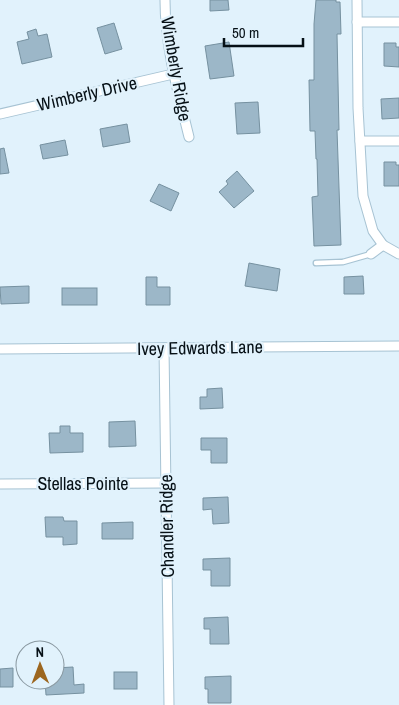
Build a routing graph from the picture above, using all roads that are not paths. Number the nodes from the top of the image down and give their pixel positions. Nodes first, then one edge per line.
1 (165, 0) edge
2 (357, 0) edge
3 (357, 22) junction
4 (399, 22) edge
5 (173, 74) junction
6 (0, 114) edge
7 (189, 137) dead end
8 (360, 141) junction
9 (399, 141) edge
10 (383, 245) junction
11 (371, 254) joint
12 (399, 254) edge
13 (316, 263) dead end
14 (399, 346) edge
15 (164, 348) junction
16 (0, 349) edge
17 (166, 483) junction
18 (0, 484) edge
19 (169, 705) edge

1 - 5 street, Wimberly Ridge
2 - 3 street
3 - 4 street
3 - 8 street
5 - 6 street, Wimberly Drive
5 - 7 street, Wimberly Ridge
8 - 9 street
8 - 10 street
10 - 11 street
10 - 12 street
11 - 13 lane
14 - 15 street, Ivey Edwards Lane
15 - 16 street, Ivey Edwards Lane
15 - 17 street, Chandler Ridge
17 - 18 street, Stellas Pointe
17 - 19 street, Chandler Ridge

